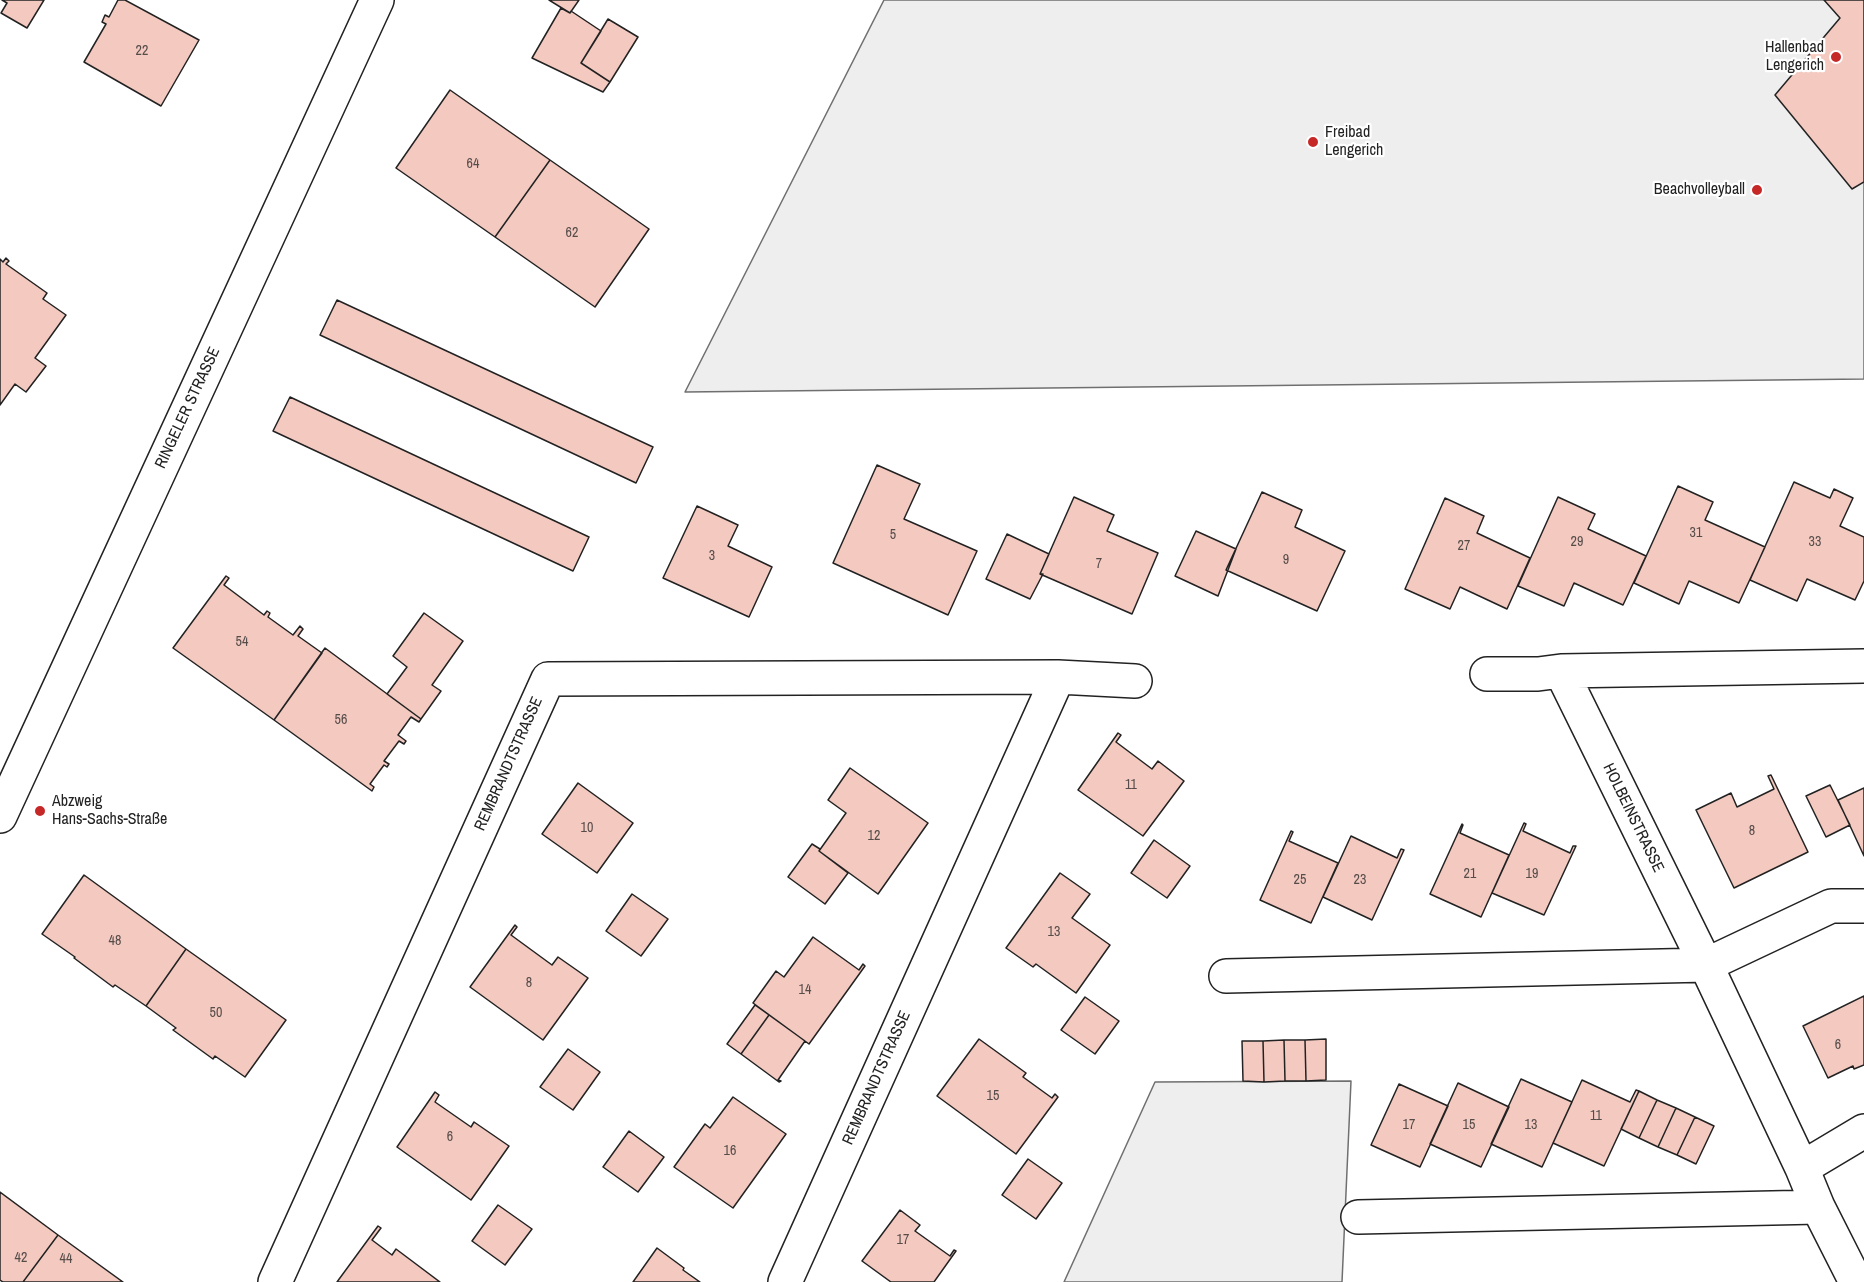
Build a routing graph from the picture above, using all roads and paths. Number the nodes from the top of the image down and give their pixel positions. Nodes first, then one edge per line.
1 (377, 0) edge
2 (1864, 666) edge
3 (1561, 671) junction
4 (1486, 674) dead end
5 (1058, 677) junction
6 (1135, 681) dead end
7 (0, 816) edge
8 (1864, 906) edge
9 (1706, 965) junction
10 (1226, 976) dead end
11 (1864, 1131) edge
12 (1802, 1168) junction
13 (1818, 1207) junction
14 (1358, 1217) dead end
15 (275, 1282) edge
16 (785, 1282) edge
17 (1856, 1282) edge

1 - 7 street, RINGELER STRASSE
2 - 3 street
3 - 4 street
3 - 9 street, HOLBEINSTRASSE
5 - 6 street, REMBRANDTSTRASSE
5 - 15 street, REMBRANDTSTRASSE
5 - 16 street, REMBRANDTSTRASSE
8 - 9 street
9 - 10 street
9 - 12 street, HOLBEINSTRASSE
11 - 12 street
12 - 13 street, HOLBEINSTRASSE
13 - 14 street
13 - 17 street, HOLBEINSTRASSE

